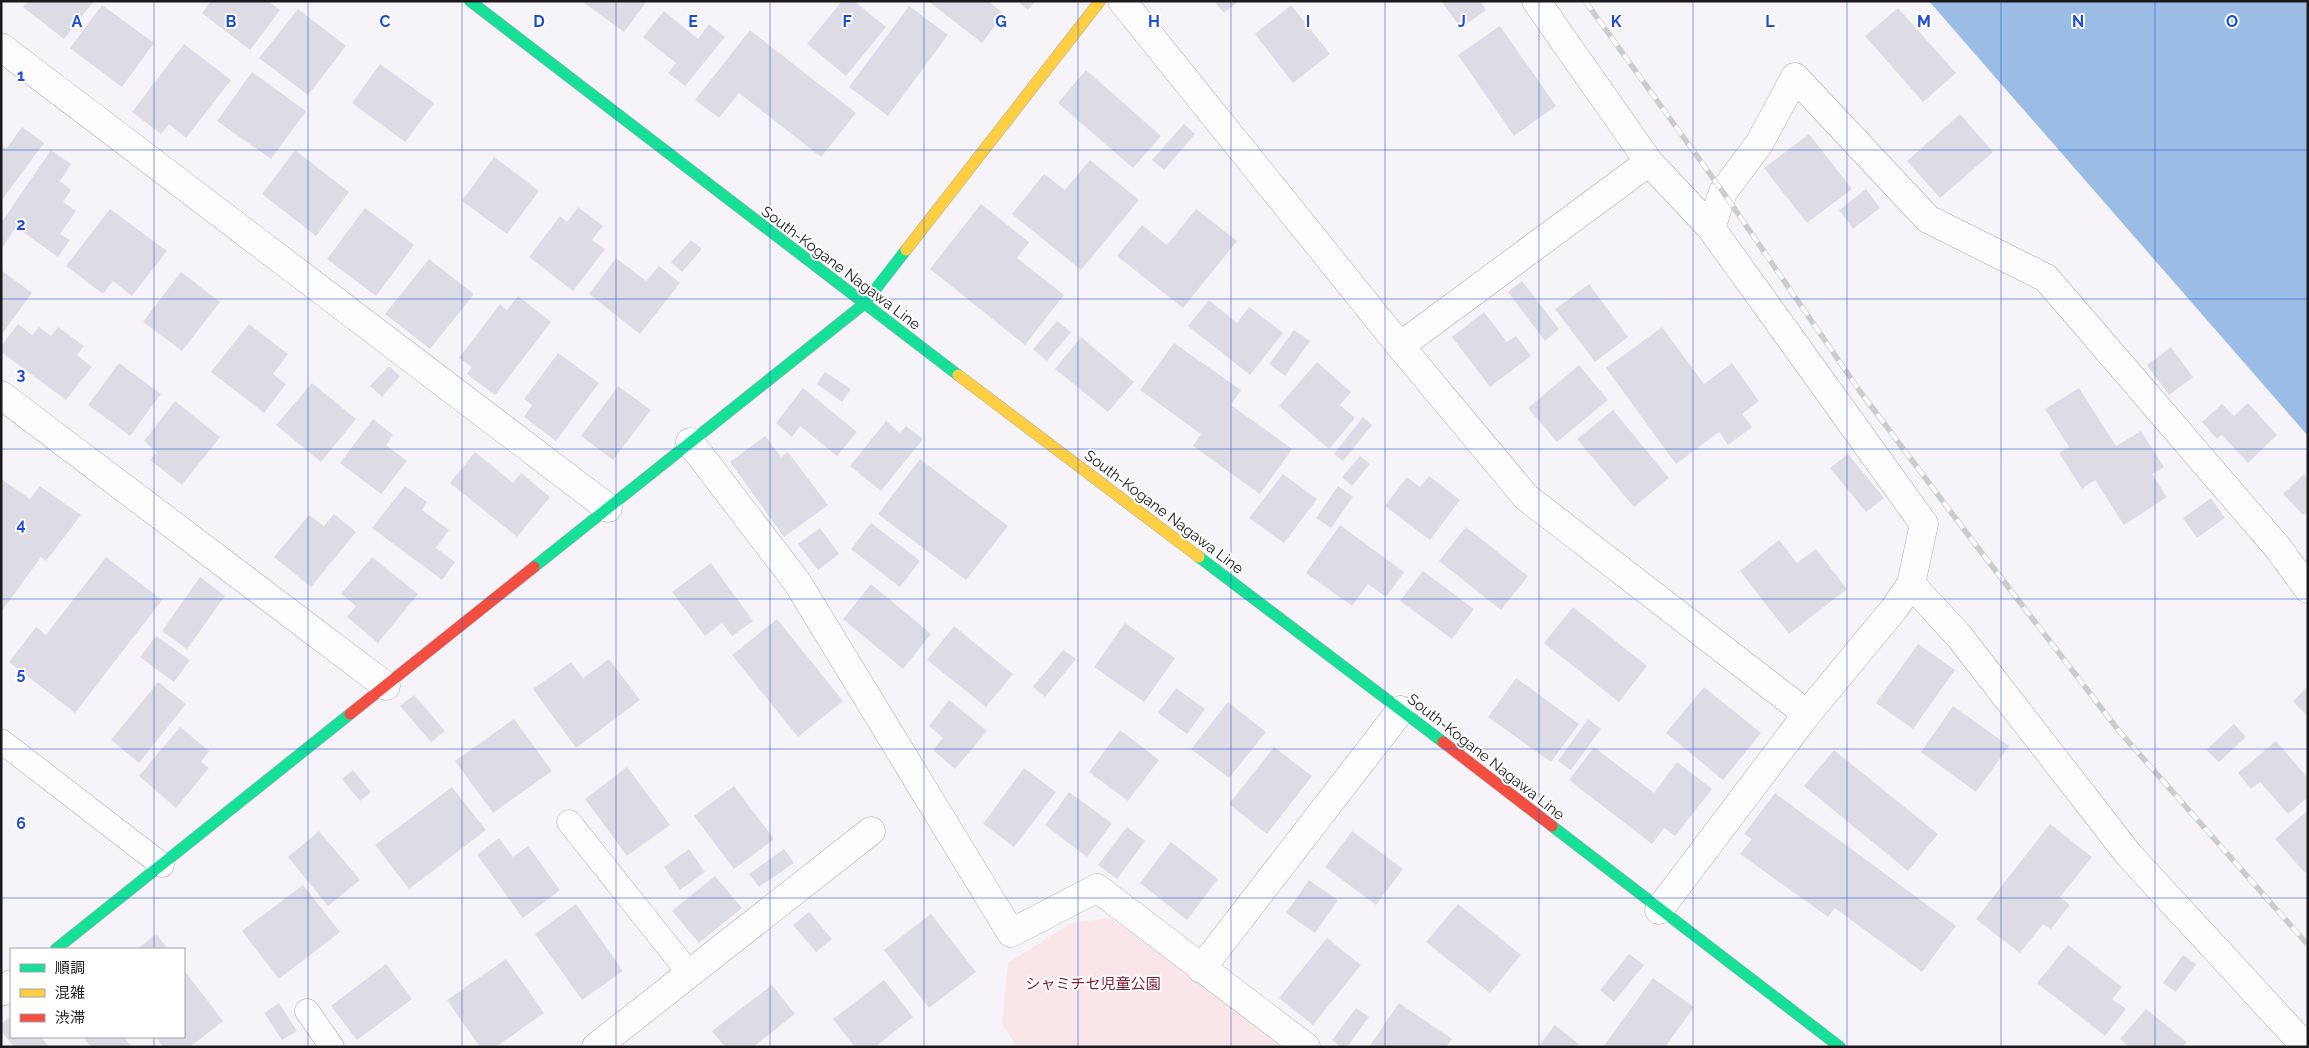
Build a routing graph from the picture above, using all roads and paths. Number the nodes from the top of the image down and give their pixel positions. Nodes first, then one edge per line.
1 (470, 1) edge
2 (1100, 1) edge
3 (1122, 1) edge
4 (1536, 1) edge
5 (1, 48) edge
6 (1648, 162) junction
7 (1711, 228) junction
8 (864, 304) junction
9 (1400, 346) junction
10 (1, 395) edge
11 (690, 442) junction
12 (608, 508) junction
13 (1911, 584) junction
14 (2308, 589) edge
15 (386, 686) junction
16 (1401, 710) junction
17 (1807, 714) junction
18 (1, 741) edge
19 (569, 822) dead end
20 (871, 832) dead end
21 (162, 865) junction
22 (1659, 910) junction
23 (57, 948) edge
24 (1201, 969) junction
25 (690, 974) junction
26 (306, 1011) dead end
27 (332, 1047) edge
28 (596, 1047) edge
29 (1306, 1047) edge
30 (1840, 1047) edge
31 (2306, 1047) edge

1 - 8 main road, South-Kogane Nagawa Line
2 - 8 main road
3 - 9 street
4 - 6 street
5 - 12 street
6 - 7 street
6 - 9 street
7 - 13 street
7 - 14 street
8 - 11 main road
8 - 16 main road, South-Kogane Nagawa Line
9 - 17 street
10 - 15 street
11 - 12 main road
11 - 24 street
12 - 15 main road
13 - 17 street
13 - 31 street
15 - 21 main road
16 - 22 main road, South-Kogane Nagawa Line
16 - 24 street
17 - 22 street
18 - 21 lane
19 - 25 lane
20 - 25 street
21 - 23 main road
22 - 30 main road, South-Kogane Nagawa Line
24 - 29 street
25 - 28 street
26 - 27 lane

